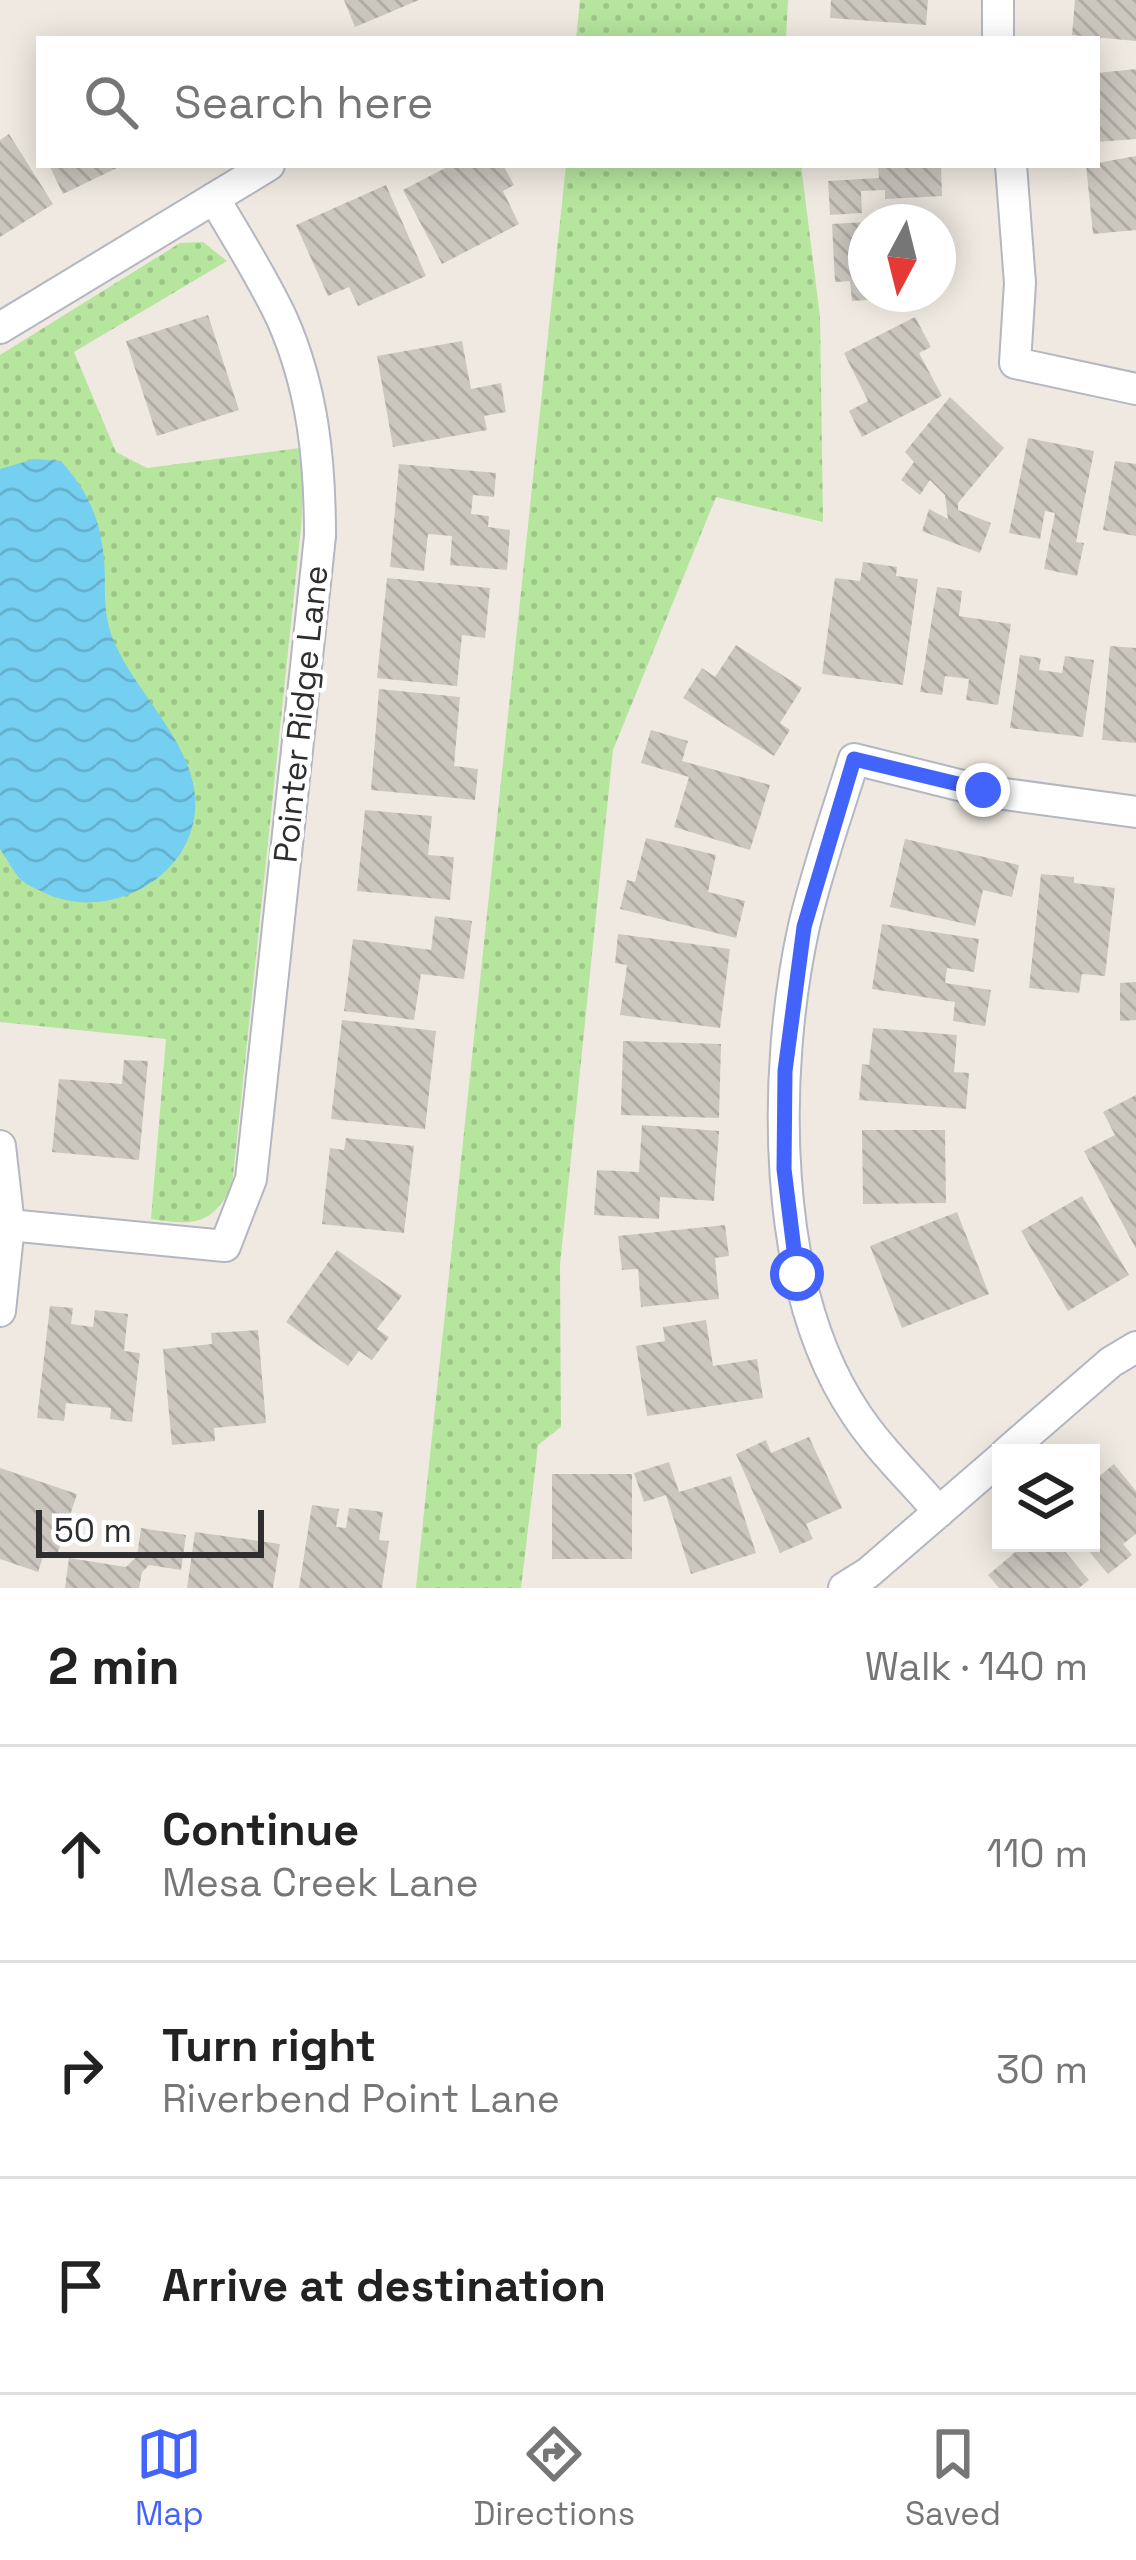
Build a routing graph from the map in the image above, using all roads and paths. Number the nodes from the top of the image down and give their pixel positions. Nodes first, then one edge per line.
1 (998, 0) edge
2 (998, 36) edge
3 (264, 168) edge
4 (1011, 168) edge
5 (214, 198) junction
6 (0, 328) edge
7 (1136, 389) edge
8 (1136, 812) edge
9 (0, 1145) edge
10 (9, 1225) junction
11 (0, 1310) edge
12 (1136, 1347) edge
13 (1017, 1444) edge
14 (992, 1466) edge
15 (939, 1512) junction
16 (844, 1588) edge

1 - 2 street
3 - 5 street
4 - 7 street
5 - 6 street
5 - 10 street, Pointer Ridge Lane
8 - 15 street
9 - 10 street
10 - 11 street
12 - 13 street
14 - 15 street
15 - 16 street

